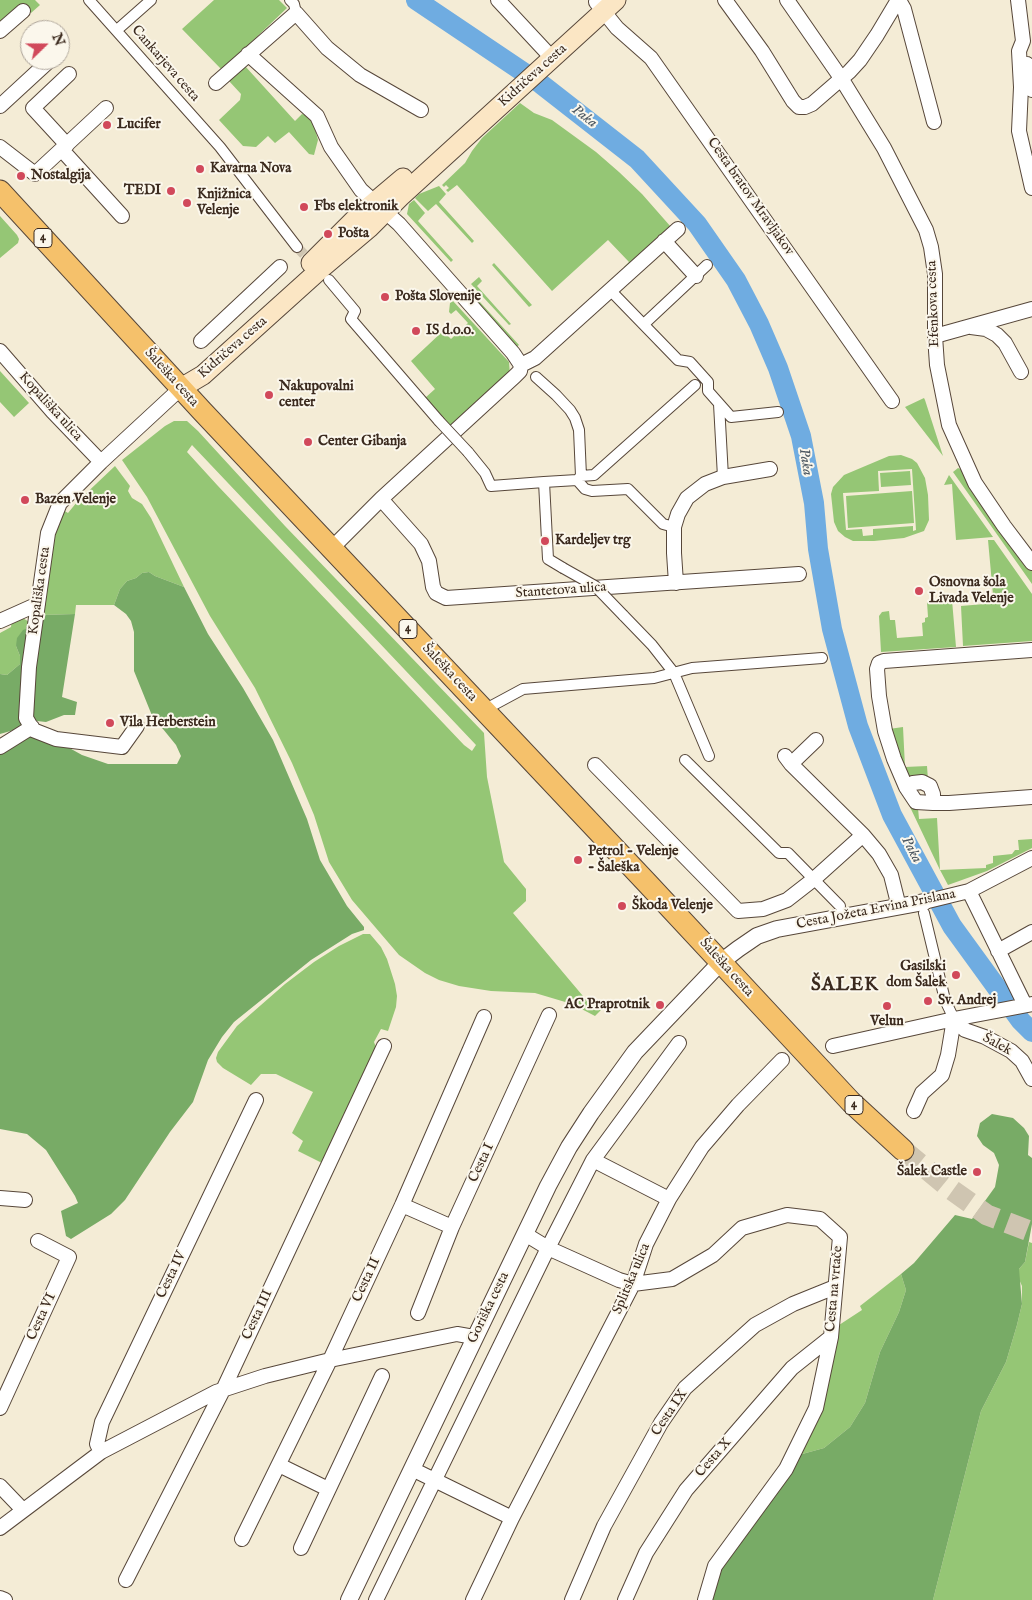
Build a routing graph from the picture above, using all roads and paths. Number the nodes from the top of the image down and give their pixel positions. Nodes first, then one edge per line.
1 (88, 0) edge
2 (151, 0) edge
3 (498, 0) edge
4 (725, 0) edge
5 (787, 0) edge
6 (898, 0) edge
7 (1018, 0) edge
8 (604, 3) edge
9 (293, 6) edge
10 (23, 11) dead end
11 (117, 30) junction
12 (0, 31) edge
13 (1023, 41) junction
14 (248, 54) junction
15 (549, 54) junction
16 (39, 70) edge
17 (69, 74) dead end
18 (841, 78) junction
19 (216, 83) dead end
20 (1032, 90) edge
21 (0, 106) edge
22 (106, 108) dead end
23 (421, 110) dead end
24 (934, 122) dead end
25 (0, 147) edge
26 (64, 148) junction
27 (1032, 188) edge
28 (0, 191) edge
29 (380, 207) junction
30 (122, 216) dead end
31 (678, 229) dead end
32 (664, 241) junction
33 (297, 247) tunnel mouth
34 (707, 265) dead end
35 (280, 267) dead end
36 (696, 276) junction
37 (329, 280) dead end
38 (610, 290) junction
39 (1032, 309) edge
40 (644, 324) junction
41 (969, 327) junction
42 (935, 336) junction
43 (202, 340) dead end
44 (0, 351) edge
45 (521, 365) junction
46 (1021, 372) dead end
47 (536, 377) dead end
48 (695, 385) dead end
49 (181, 388) junction
50 (892, 401) dead end
51 (719, 404) junction
52 (778, 412) dead end
53 (101, 462) junction
54 (770, 470) dead end
55 (723, 477) junction
56 (579, 478) junction
57 (544, 482) junction
58 (381, 499) junction
59 (674, 526) junction
60 (332, 548) junction
61 (1032, 563) edge
62 (799, 574) dead end
63 (676, 583) junction
64 (38, 604) junction
65 (0, 621) edge
66 (1032, 650) edge
67 (822, 658) dead end
68 (674, 673) junction
69 (484, 710) junction
70 (137, 726) dead end
71 (32, 727) junction
72 (816, 740) dead end
73 (0, 747) edge
74 (708, 756) dead end
75 (685, 760) dead end
76 (595, 765) dead end
77 (1032, 798) edge
78 (863, 835) junction
79 (1032, 858) edge
80 (814, 879) junction
81 (968, 891) junction
82 (840, 906) dead end
83 (899, 907) junction
84 (924, 908) junction
85 (1032, 932) edge
86 (998, 952) junction
87 (721, 962) junction
88 (1020, 1006) edge
89 (550, 1015) dead end
90 (484, 1017) dead end
91 (954, 1019) junction
92 (654, 1031) joint
93 (679, 1043) dead end
94 (384, 1046) dead end
95 (833, 1046) dead end
96 (782, 1060) dead end
97 (1032, 1079) edge
98 (256, 1100) dead end
99 (914, 1111) dead end
100 (903, 1150) tunnel mouth
101 (593, 1160) junction
102 (0, 1198) edge
103 (25, 1200) dead end
104 (669, 1200) junction
105 (402, 1205) junction
106 (452, 1227) junction
107 (525, 1234) junction
108 (38, 1241) dead end
109 (548, 1248) junction
110 (633, 1284) junction
111 (835, 1287) junction
112 (418, 1312) dead end
113 (474, 1337) junction
114 (831, 1337) junction
115 (330, 1360) junction
116 (382, 1376) dead end
117 (223, 1390) junction
118 (0, 1408) edge
119 (101, 1452) junction
120 (279, 1465) junction
121 (412, 1470) junction
122 (435, 1481) junction
123 (0, 1486) edge
124 (328, 1489) junction
125 (23, 1510) junction
126 (512, 1518) junction
127 (0, 1528) edge
128 (242, 1539) dead end
129 (301, 1548) dead end
130 (126, 1580) dead end
131 (0, 1598) edge
132 (5, 1600) edge
133 (349, 1600) edge
134 (376, 1600) edge
135 (473, 1600) edge
136 (572, 1600) edge
137 (625, 1600) edge
138 (705, 1600) edge

1 - 11 street, Cankarjeva cesta
2 - 11 street
3 - 15 street
4 - 18 street
5 - 18 street, Efenkova cesta
6 - 18 street
6 - 24 street
7 - 13 street
8 - 15 main road, Kidričeva cesta
8 - 50 street, Cesta bratov Mravljakov
9 - 14 street
9 - 23 street
10 - 12 street
11 - 33 street, Cankarjeva cesta
13 - 20 street
13 - 27 street
14 - 19 street
14 - 29 street
15 - 29 main road, Kidričeva cesta
16 - 21 street
17 - 26 street
18 - 42 street, Efenkova cesta
22 - 26 street
25 - 26 street
26 - 30 street
28 - 49 main road, Šaleška cesta / 4
29 - 45 street
29 - 49 main road, Kidričeva cesta
31 - 32 street
32 - 36 street
32 - 38 street
34 - 36 street
35 - 43 street
36 - 40 street
37 - 57 street, bridge
38 - 40 street
38 - 45 street
39 - 41 street
40 - 51 street
41 - 42 street
41 - 46 street
42 - 61 street, Efenkova cesta
44 - 53 street, Kopališka ulica
45 - 58 street
47 - 56 street
48 - 56 street
49 - 53 street, Kopališka cesta
49 - 60 main road, Šaleška cesta / 4
51 - 52 street
51 - 55 street
53 - 64 street, Kopališka cesta
54 - 55 street
55 - 59 street
56 - 57 street
56 - 59 street
57 - 68 street, bridge
58 - 60 street
58 - 63 street, Stantetova ulica
59 - 63 street
60 - 69 main road, Šaleška cesta / 4
62 - 63 street, Stantetova ulica
64 - 65 street
64 - 71 street, Kopališka cesta
66 - 77 street
67 - 68 street
68 - 69 street
68 - 74 street
69 - 87 main road, Šaleška cesta / 4
70 - 71 street
71 - 73 street
72 - 78 street
75 - 80 street
76 - 80 street
78 - 80 street
78 - 83 street
79 - 81 street, Cesta Jožeta Ervina Prislana
80 - 82 street
81 - 84 street, Cesta Jožeta Ervina Prislana
81 - 86 street, Šalek
83 - 84 street, Cesta Jožeta Ervina Prislana
83 - 87 street, Cesta Jožeta Ervina Prislana
84 - 91 street
85 - 86 street
86 - 88 street, Šalek
87 - 92 street, Cesta Jožeta Ervina Prislana
87 - 100 main road, Šaleška cesta / 4
88 - 91 street, Šalek
89 - 106 street, Cesta I
90 - 105 street, Cesta II
91 - 95 street, Šalek
91 - 97 street, Šalek
91 - 99 street
92 - 107 street, Goriška cesta
93 - 101 street
94 - 117 street, Cesta III
96 - 104 street, Splitska ulica
98 - 119 street, Cesta IV
101 - 104 street
101 - 109 street
102 - 103 street
104 - 110 street, Splitska ulica
105 - 106 street
105 - 115 street, Cesta II
106 - 112 street, Cesta I
107 - 109 street, Cesta na vrtače
107 - 113 street, Goriška cesta
108 - 118 street, Cesta VI
109 - 110 street, Cesta na vrtače
109 - 122 street
110 - 111 street, Cesta na vrtače
110 - 126 street, Splitska ulica
111 - 114 street, Cesta na vrtače
111 - 136 street, Cesta IX
113 - 115 street
113 - 121 street, Goriška cesta
114 - 137 street, Cesta X
114 - 138 street, Cesta na vrtače
115 - 117 street
115 - 120 street, Cesta II
116 - 124 street
117 - 119 street
117 - 130 street, Cesta III
119 - 125 street
120 - 124 street
120 - 128 street, Cesta II
121 - 122 street
121 - 133 street, Goriška cesta
122 - 126 street
122 - 134 street
123 - 125 street
124 - 129 street
125 - 127 street
126 - 135 street, Splitska ulica
131 - 132 street

